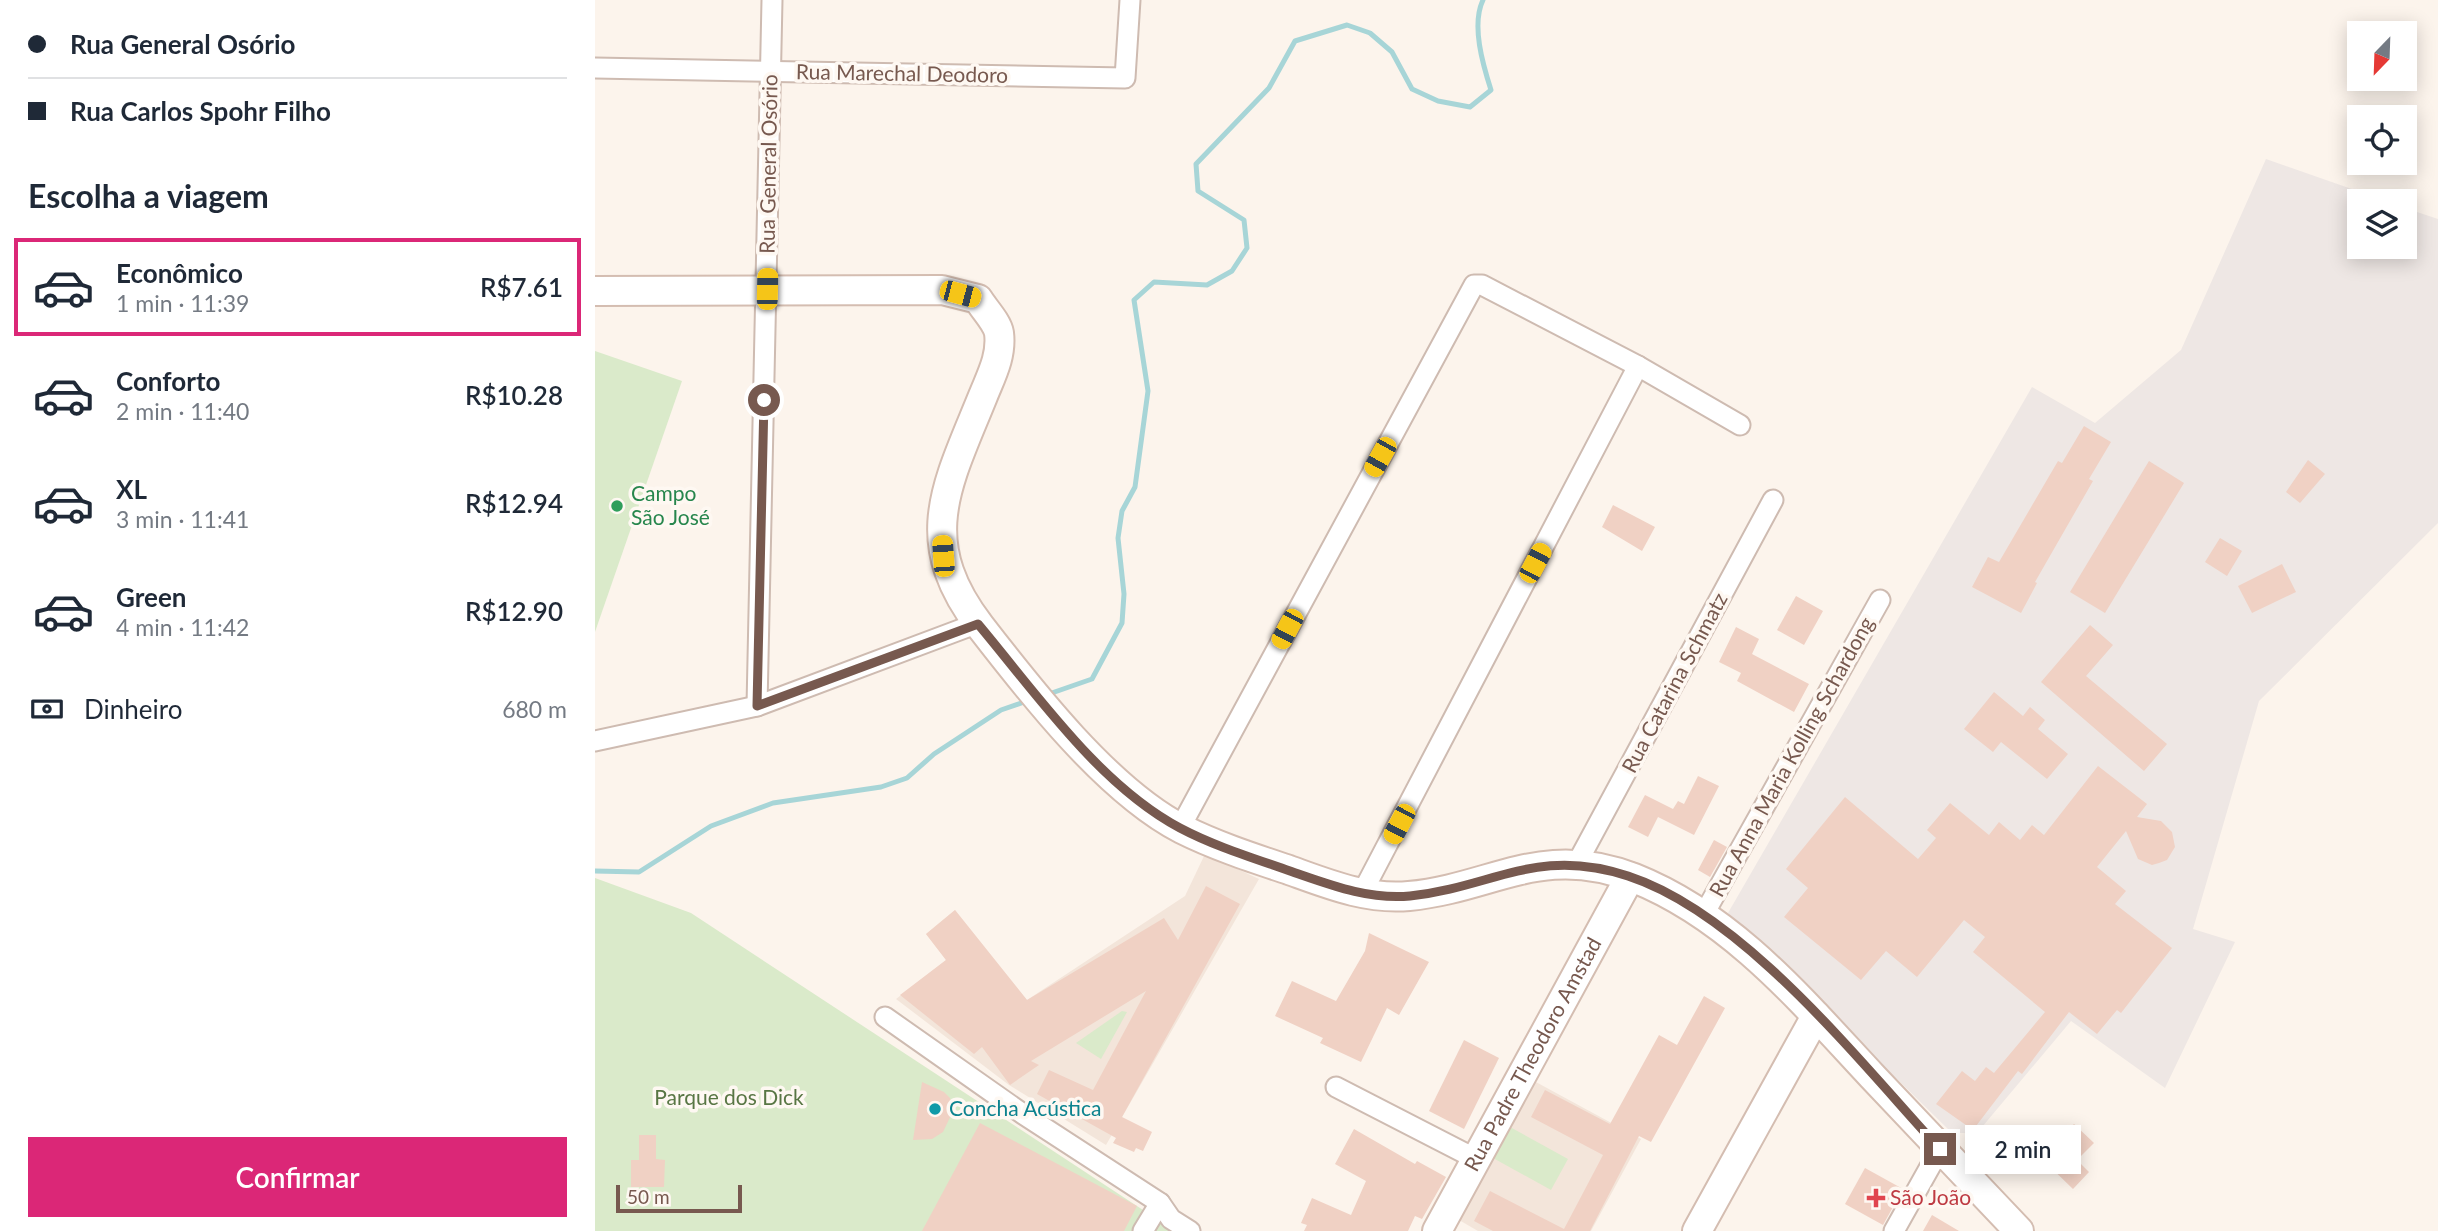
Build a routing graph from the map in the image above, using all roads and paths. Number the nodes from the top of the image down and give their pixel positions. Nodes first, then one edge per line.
1 (772, 0) edge
2 (1130, 0) edge
3 (595, 68) edge
4 (771, 72) junction
5 (767, 289) junction
6 (595, 291) edge
7 (1639, 366) junction
8 (1740, 425) dead end
9 (1773, 500) dead end
10 (1880, 600) dead end
11 (978, 624) junction
12 (757, 706) junction
13 (595, 741) edge
14 (1180, 828) junction
15 (1576, 865) junction
16 (1630, 877) junction
17 (1362, 893) junction
18 (1704, 914) junction
19 (1816, 1016) junction
20 (885, 1017) dead end
21 (1336, 1087) dead end
22 (1940, 1149) junction
23 (1476, 1159) junction
24 (1160, 1203) junction
25 (1143, 1231) edge
26 (1190, 1231) edge
27 (1437, 1231) edge
28 (1697, 1231) edge
29 (1894, 1231) edge
30 (2019, 1231) edge

1 - 4 street, Rua General Osório
2 - 4 street, Rua Marechal Deodoro
3 - 4 street, Rua Marechal Deodoro
4 - 5 street, Rua General Osório
5 - 6 main road
5 - 11 main road
5 - 12 street, Rua General Osório
7 - 8 street
7 - 14 street
7 - 17 street
9 - 15 street, Rua Catarina Schmatz
10 - 18 street, Rua Anna Maria Kolling Schardong
11 - 12 street
11 - 14 main road
12 - 13 street
14 - 17 main road
15 - 16 main road
15 - 17 main road
16 - 18 main road
16 - 23 main road, Rua Padre Theodoro Amstad
18 - 19 main road
19 - 22 main road
19 - 28 main road
20 - 24 street
21 - 23 street
22 - 29 street
22 - 30 main road
23 - 27 main road, Rua Padre Theodoro Amstad
24 - 25 street
24 - 26 street

